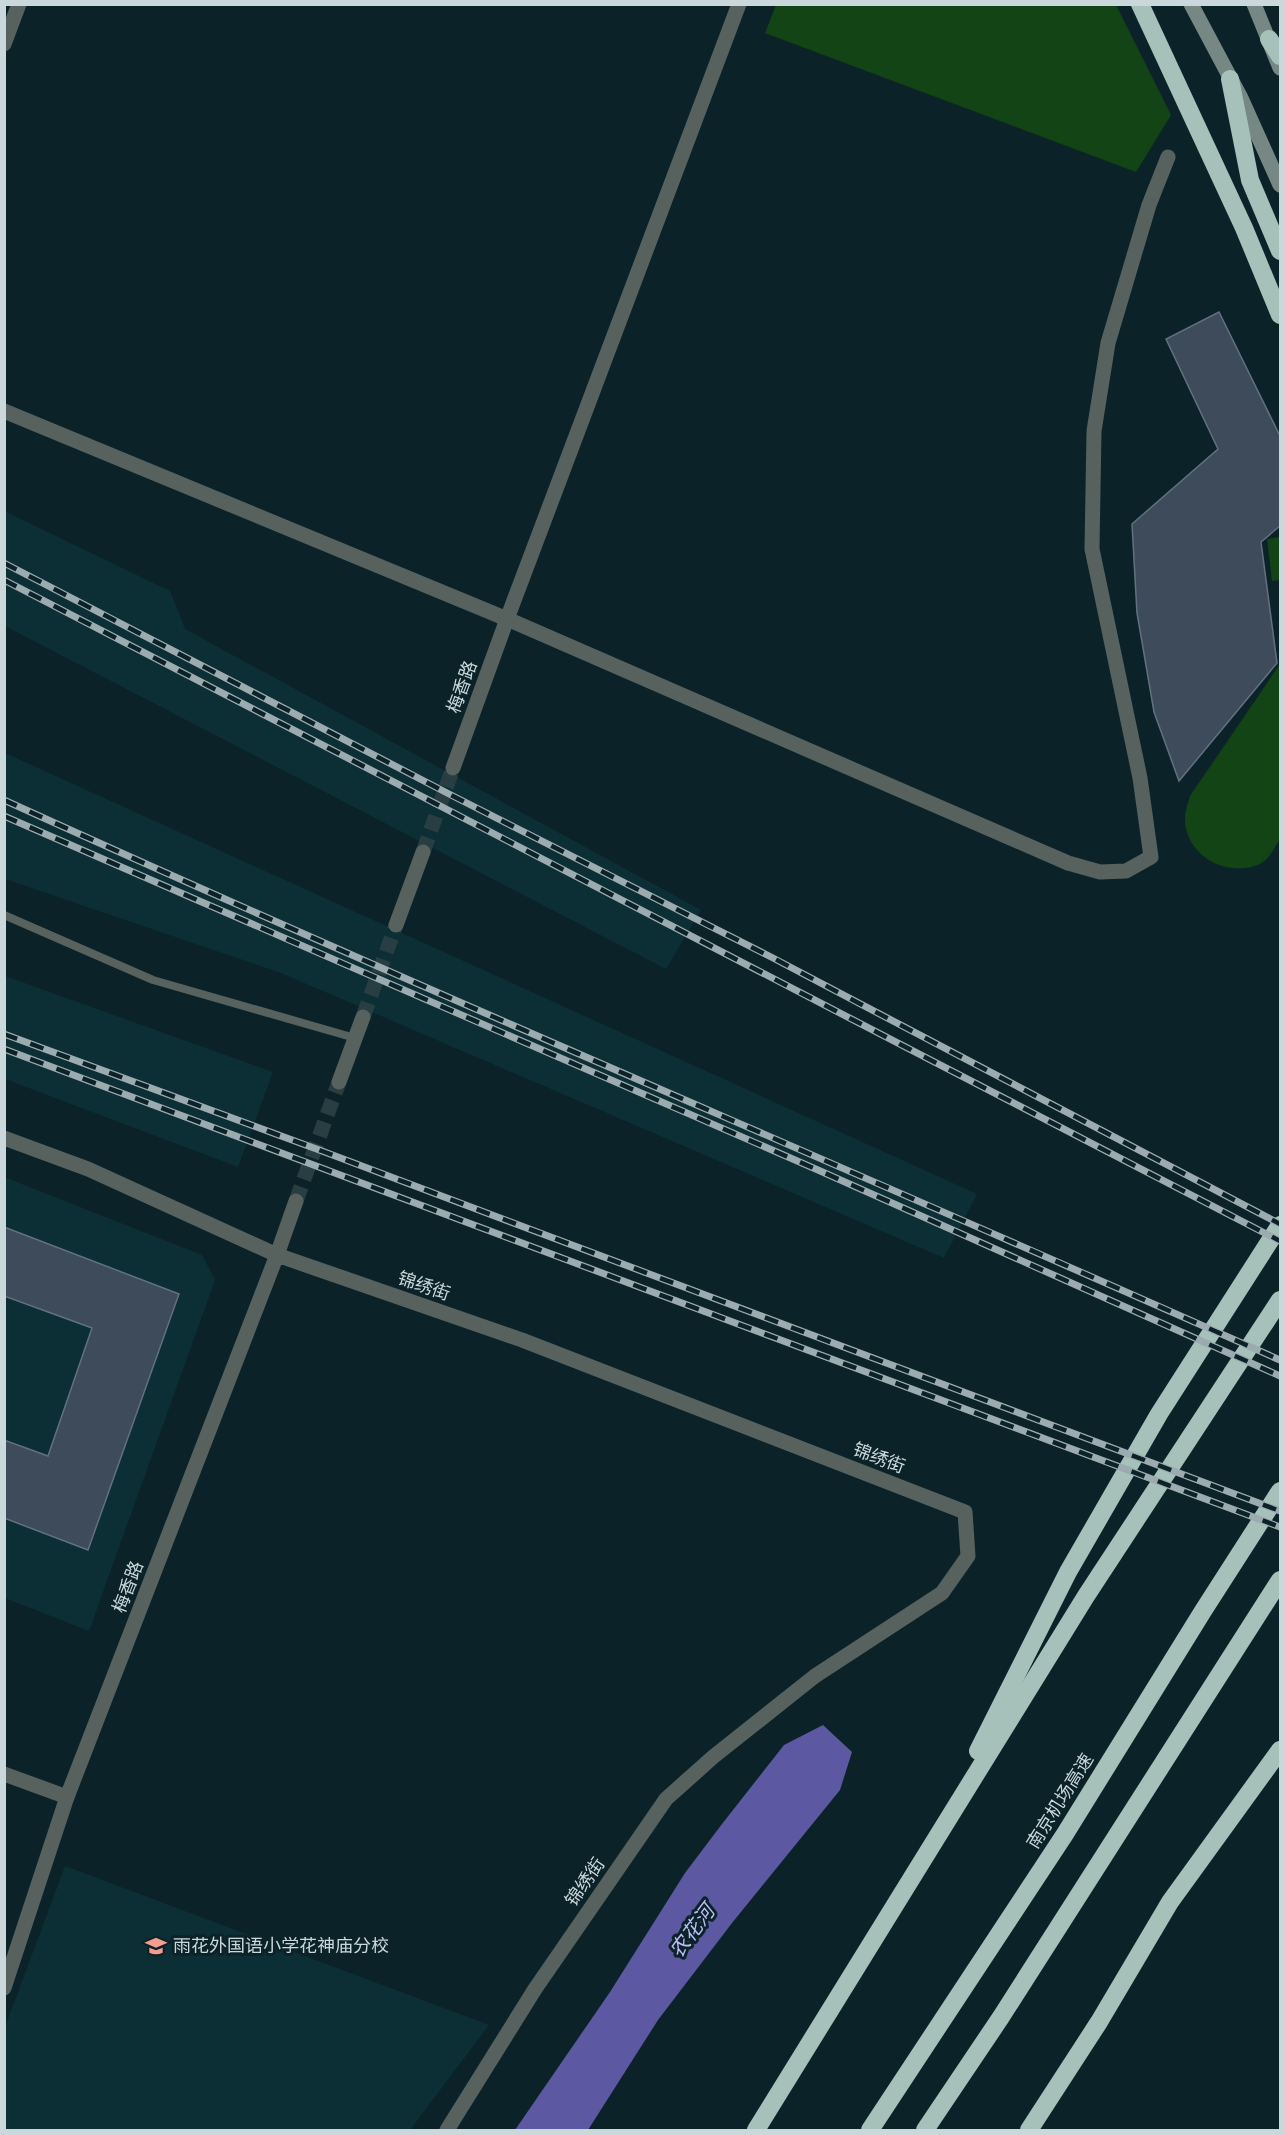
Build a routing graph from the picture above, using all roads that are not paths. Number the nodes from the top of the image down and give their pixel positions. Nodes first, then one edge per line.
1 (19, 4) edge
2 (739, 4) edge
3 (1140, 4) edge
4 (1191, 4) edge
5 (1257, 6) edge
6 (1269, 39) junction
7 (4, 44) edge
8 (1281, 56) edge
9 (1281, 68) edge
10 (1230, 78) junction
11 (1168, 158) dead end
12 (1281, 185) edge
13 (1281, 251) edge
14 (1281, 315) edge
15 (4, 411) edge
16 (507, 619) junction
17 (453, 768) tunnel mouth
18 (423, 852) tunnel mouth
19 (4, 915) edge
20 (396, 925) tunnel mouth
21 (363, 1017) tunnel mouth
22 (355, 1038) junction
23 (339, 1082) tunnel mouth
24 (4, 1138) edge
25 (296, 1201) tunnel mouth
26 (1281, 1225) edge
27 (277, 1255) junction
28 (1281, 1300) edge
29 (1281, 1491) edge
30 (1281, 1580) edge
31 (1281, 1750) edge
32 (4, 1774) edge
33 (67, 1797) junction
34 (926, 1856) junction
35 (4, 1988) edge
36 (447, 2130) edge
37 (756, 2130) edge
38 (870, 2130) edge
39 (925, 2130) edge
40 (1029, 2130) edge

1 - 7 street
2 - 16 street, 梅香路
3 - 14 highway
4 - 10 main road
5 - 6 main road
6 - 8 highway
6 - 9 main road
10 - 12 main road
10 - 13 highway
11 - 16 street
15 - 16 street
16 - 17 street, 梅香路
18 - 20 street
19 - 22 lane
21 - 22 street
22 - 23 street
24 - 27 street, 锦绣街
25 - 27 street, 梅香路
26 - 34 highway
27 - 33 street, 梅香路
27 - 36 street, 锦绣街
28 - 34 highway
29 - 38 highway, 南京机场高速
30 - 39 highway
31 - 40 highway
32 - 33 street
33 - 35 street, 梅香路
34 - 37 highway

